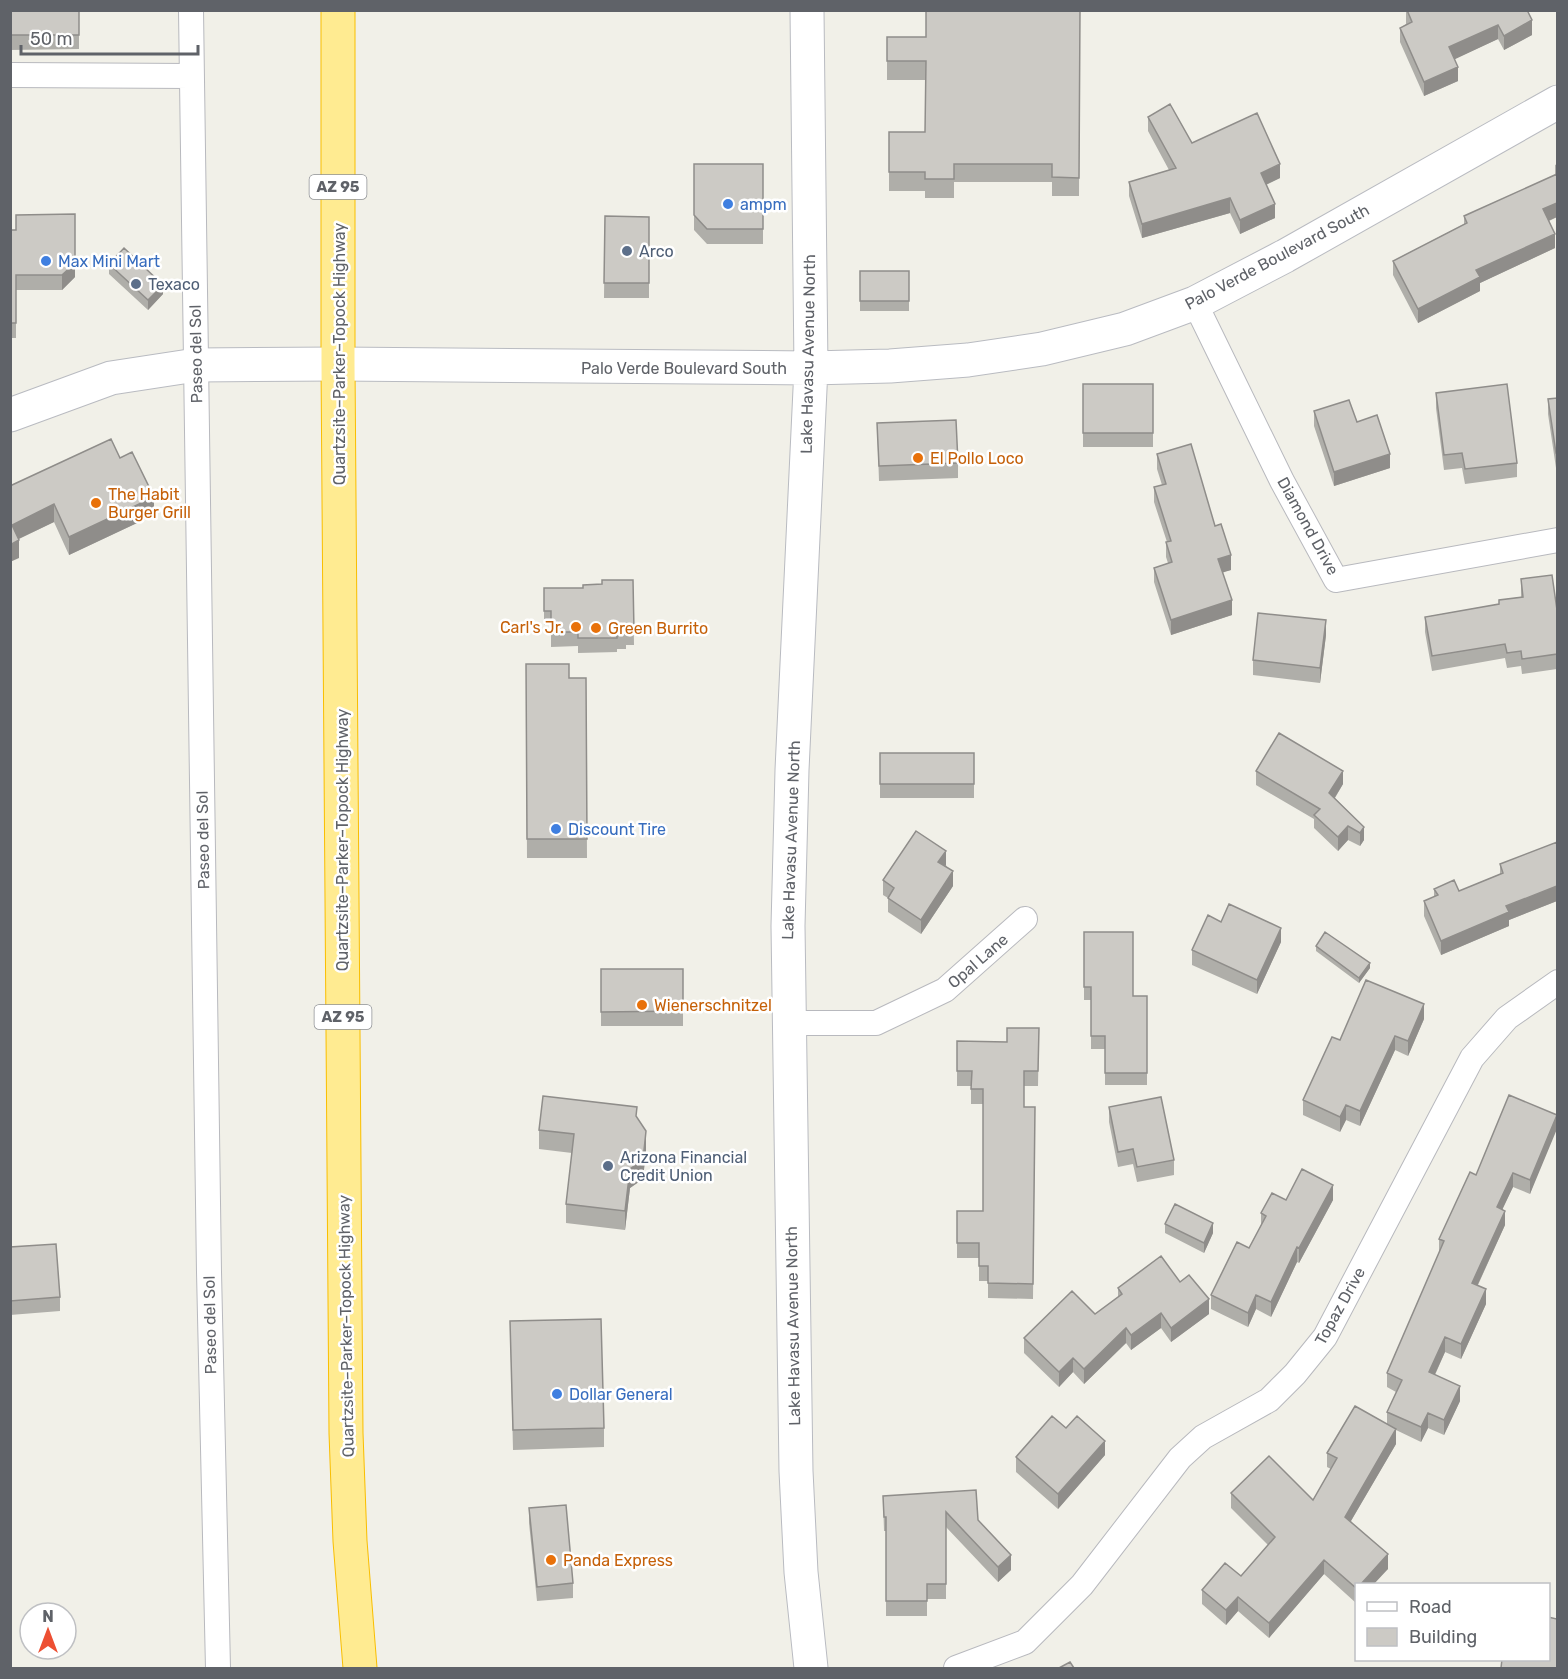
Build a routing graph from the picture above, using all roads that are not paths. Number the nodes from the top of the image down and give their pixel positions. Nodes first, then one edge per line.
1 (191, 10) edge
2 (338, 10) edge
3 (807, 10) edge
4 (10, 75) edge
5 (191, 76) junction
6 (1557, 102) edge
7 (1195, 303) junction
8 (338, 364) junction
9 (196, 365) junction
10 (811, 368) junction
11 (10, 415) edge
12 (1557, 540) edge
13 (1025, 919) dead end
14 (1557, 982) edge
15 (789, 1023) junction
16 (218, 1668) edge
17 (360, 1668) edge
18 (811, 1668) edge
19 (956, 1668) edge

1 - 5 street, Paseo del Sol
2 - 8 highway, Quartzsite–Parker–Topock Highway / AZ 95
3 - 10 main road, Lake Havasu Avenue North
4 - 5 street
5 - 9 street, Paseo del Sol
6 - 7 main road, Palo Verde Boulevard South
7 - 10 main road, Palo Verde Boulevard South
7 - 12 street, Diamond Drive
8 - 9 main road, Palo Verde Boulevard South
8 - 10 main road, Palo Verde Boulevard South
8 - 17 highway, Quartzsite–Parker–Topock Highway / AZ 95
9 - 11 main road, Palo Verde Boulevard South
9 - 16 street, Paseo del Sol
10 - 15 main road, Lake Havasu Avenue North
13 - 15 street, Opal Lane
14 - 19 street, Topaz Drive
15 - 18 main road, Lake Havasu Avenue North

